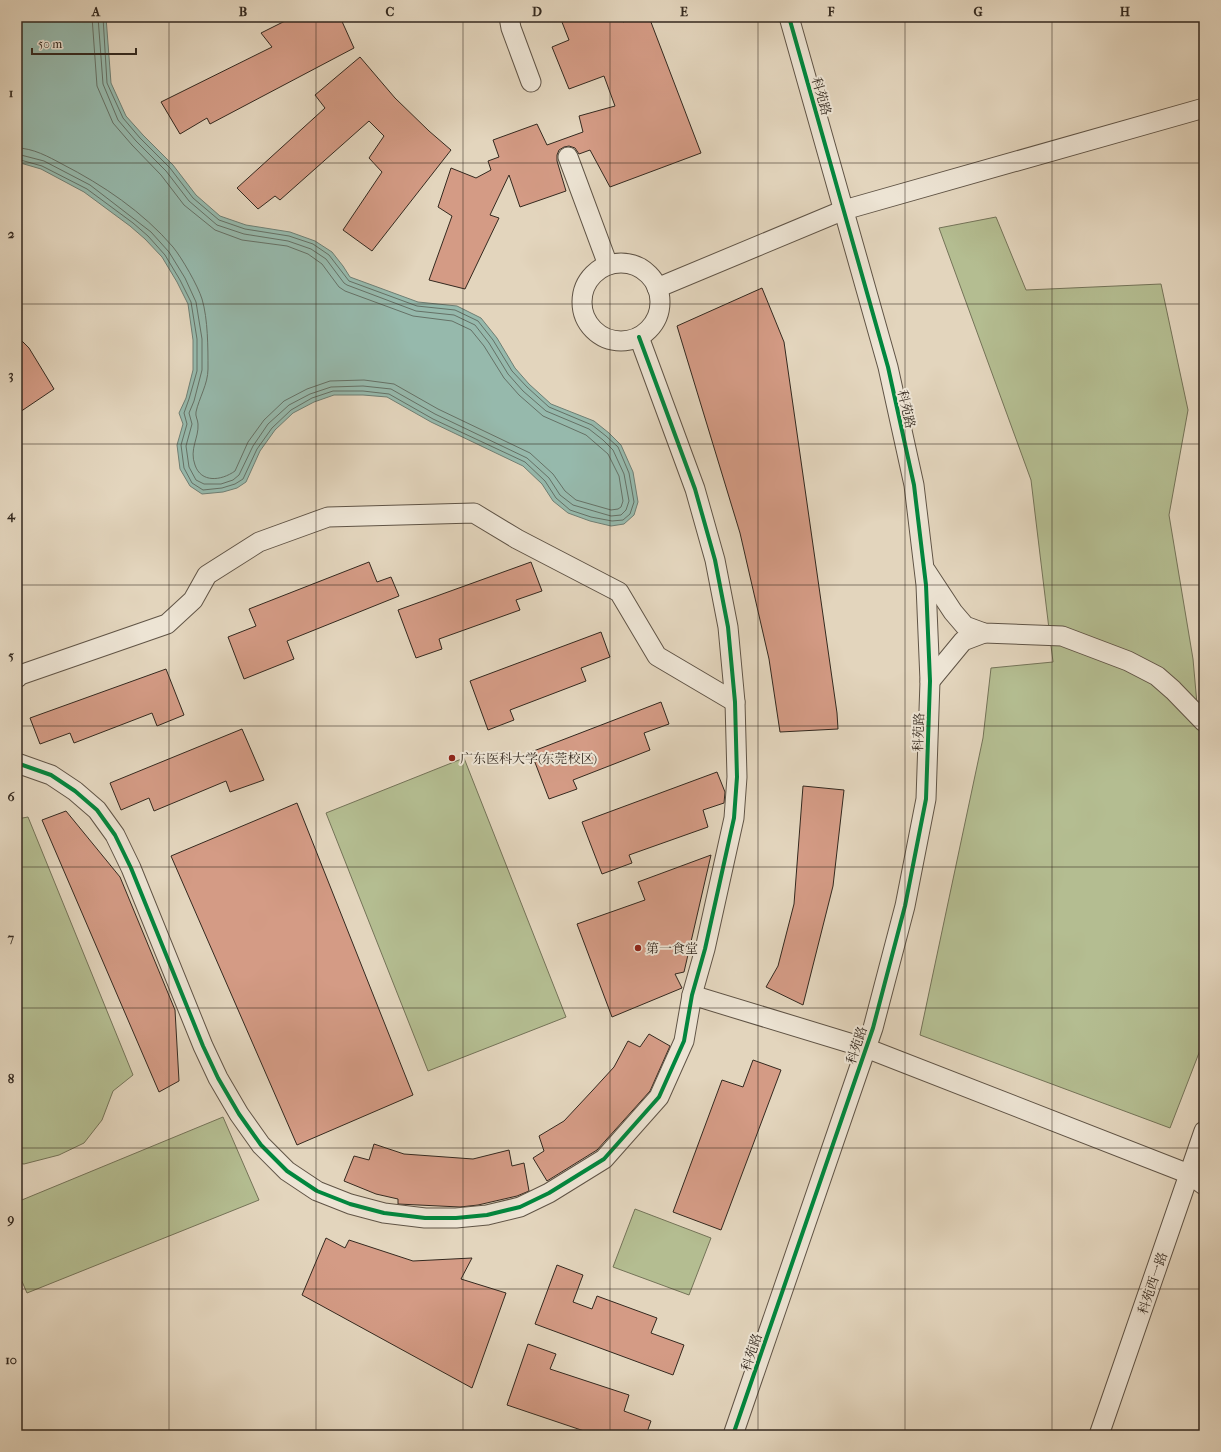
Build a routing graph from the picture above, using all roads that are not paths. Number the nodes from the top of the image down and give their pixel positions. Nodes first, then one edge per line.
1 (509, 17) edge
2 (790, 17) edge
3 (531, 82) dead end
4 (1204, 108) edge
5 (568, 157) dead end
6 (844, 210) junction
7 (608, 265) junction
8 (657, 288) junction
9 (639, 337) junction
10 (924, 569) junction
11 (984, 633) junction
12 (17, 678) edge
13 (930, 681) junction
14 (735, 702) junction
15 (1204, 722) edge
16 (17, 763) edge
17 (692, 995) junction
18 (866, 1048) junction
19 (1204, 1131) edge
20 (1197, 1180) edge
21 (733, 1435) edge
22 (1099, 1435) edge

1 - 3 street
2 - 6 street, 科苑路
4 - 6 street
5 - 7 street
6 - 8 street
6 - 10 street, 科苑路
7 - 8 street
7 - 9 street
8 - 9 street
9 - 14 street
10 - 11 street
10 - 13 street, 科苑路
11 - 13 street
11 - 15 street
12 - 14 street
13 - 18 street, 科苑路
14 - 17 street
16 - 17 street
17 - 18 street
18 - 20 street
18 - 21 street, 科苑路
19 - 20 street, 科苑西一路
20 - 22 street, 科苑西一路

